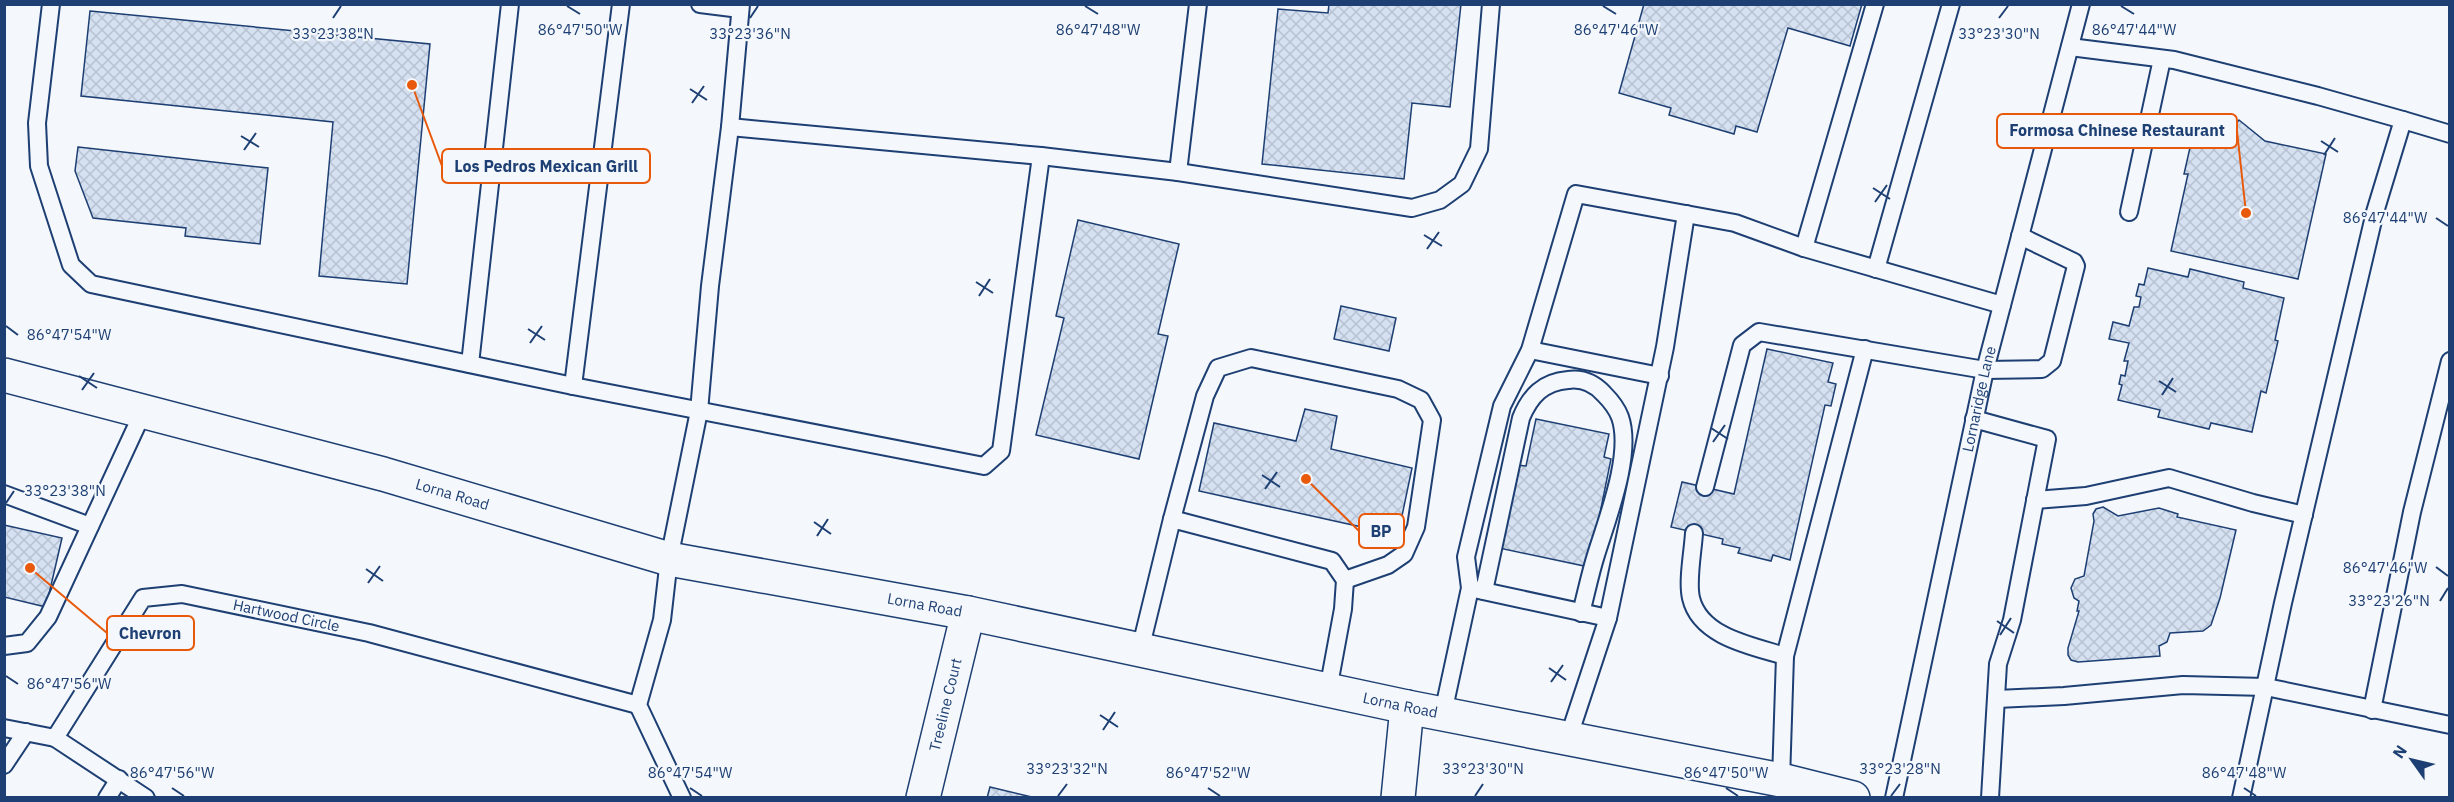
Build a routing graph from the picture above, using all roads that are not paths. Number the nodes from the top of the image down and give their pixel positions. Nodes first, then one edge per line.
1 (51, 4) edge
2 (510, 4) edge
3 (621, 4) edge
4 (700, 4) edge
5 (1198, 4) edge
6 (1491, 4) edge
7 (1875, 4) edge
8 (1951, 4) edge
9 (2081, 4) edge
10 (741, 7) edge
11 (2070, 47) junction
12 (2162, 59) junction
13 (2403, 120) junction
14 (730, 127) junction
15 (2450, 134) edge
16 (1041, 156) junction
17 (1178, 172) junction
18 (2129, 212) dead end
19 (1686, 214) junction
20 (2020, 236) junction
21 (1804, 248) junction
22 (1876, 269) junction
23 (2002, 305) junction
24 (1865, 349) junction
25 (1530, 350) junction
26 (2450, 361) edge
27 (470, 364) junction
28 (1985, 370) junction
29 (4, 375) edge
30 (1660, 376) junction
31 (573, 386) junction
32 (699, 411) junction
33 (143, 412) junction
34 (1974, 419) junction
35 (1705, 487) dead end
36 (4, 494) edge
37 (2035, 501) junction
38 (2304, 515) junction
39 (1172, 519) junction
40 (90, 526) junction
41 (1694, 533) dead end
42 (669, 559) junction
43 (1345, 580) junction
44 (1477, 590) junction
45 (968, 613) junction
46 (1581, 613) junction
47 (1608, 618) junction
48 (4, 646) edge
49 (1140, 650) junction
50 (1785, 656) junction
51 (2265, 687) junction
52 (1328, 690) junction
53 (1997, 699) junction
54 (638, 705) junction
55 (1407, 707) junction
56 (2372, 710) junction
57 (1443, 713) junction
58 (2450, 725) edge
59 (4, 728) edge
60 (26, 732) junction
61 (55, 738) junction
62 (1568, 739) junction
63 (4, 765) edge
64 (119, 779) junction
65 (1779, 789) edge
66 (107, 798) edge
67 (146, 798) edge
68 (682, 798) edge
69 (923, 798) edge
70 (1398, 798) edge
71 (1853, 798) edge
72 (1894, 798) edge
73 (1990, 798) edge
74 (2241, 798) edge

1 - 27 lane
2 - 27 lane
3 - 31 lane
4 - 10 lane
5 - 17 lane
6 - 17 lane
7 - 21 lane
8 - 22 lane
9 - 11 lane, Lornaridge Lane
10 - 14 lane
11 - 12 lane
11 - 20 lane, Lornaridge Lane
12 - 13 lane
12 - 18 lane
13 - 15 lane
13 - 38 lane
14 - 16 lane
14 - 32 lane
16 - 17 lane
16 - 32 lane
19 - 21 lane
19 - 25 lane
19 - 30 lane
20 - 23 lane, Lornaridge Lane
20 - 28 lane
21 - 22 lane
22 - 23 lane
23 - 28 lane, Lornaridge Lane
24 - 28 lane
24 - 35 lane
24 - 50 lane
25 - 30 lane
25 - 44 lane
26 - 56 lane
27 - 31 lane
28 - 34 lane, Lornaridge Lane
29 - 33 street, Lorna Road
30 - 47 lane
31 - 32 lane
32 - 42 lane
33 - 40 lane
33 - 42 street, Lorna Road
34 - 37 lane
34 - 72 lane, Lornaridge Lane
36 - 40 lane
37 - 38 lane
37 - 53 lane
38 - 51 lane
39 - 43 lane
39 - 43 lane
39 - 49 lane
40 - 48 lane
41 - 50 lane
42 - 45 street, Lorna Road
42 - 54 lane
43 - 52 lane
44 - 46 lane
44 - 46 lane
44 - 57 lane
45 - 49 street, Lorna Road
45 - 69 street, Treeline Court
46 - 47 lane
47 - 62 lane
49 - 52 street, Lorna Road
50 - 65 lane
51 - 53 lane
51 - 56 lane
51 - 74 lane
52 - 55 street, Lorna Road
53 - 73 lane
54 - 61 lane, Hartwood Circle
54 - 68 lane
55 - 57 street, Lorna Road
55 - 70 street
56 - 58 lane
57 - 62 street, Lorna Road
59 - 60 lane
60 - 61 lane
60 - 63 lane
61 - 64 lane
62 - 65 street, Lorna Road
64 - 66 lane
64 - 67 lane
65 - 71 street, Lorna Road

